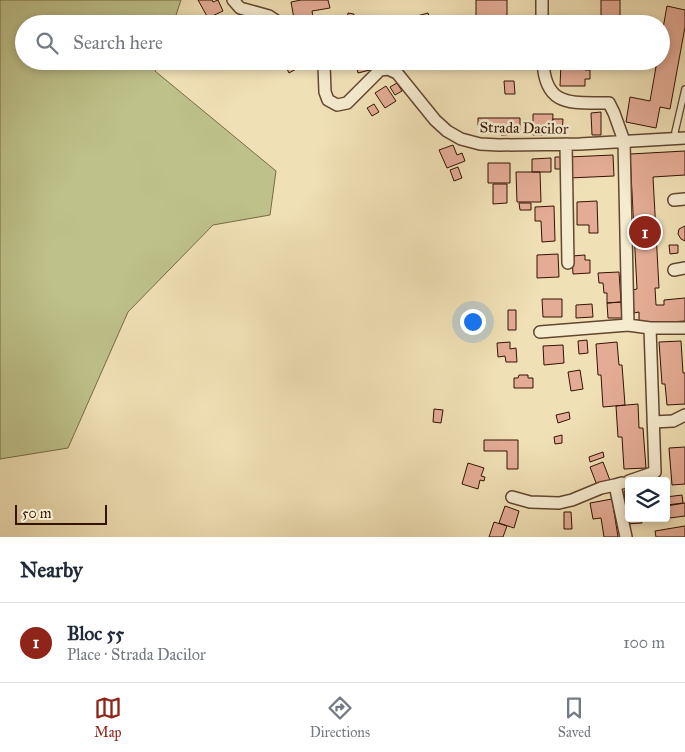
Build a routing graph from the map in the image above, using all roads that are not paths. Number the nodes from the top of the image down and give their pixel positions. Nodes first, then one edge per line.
1 (233, 0) edge
2 (542, 0) edge
3 (265, 15) edge
4 (542, 15) edge
5 (324, 70) edge
6 (380, 70) edge
7 (392, 70) edge
8 (544, 70) edge
9 (685, 89) edge
10 (680, 138) edge
11 (624, 141) junction
12 (566, 144) junction
13 (568, 263) dead end
14 (628, 325) junction
15 (650, 328) junction
16 (685, 328) edge
17 (540, 332) dead end
18 (685, 415) edge
19 (653, 422) junction
20 (641, 477) edge
21 (625, 482) edge
22 (615, 485) junction
23 (512, 497) dead end
24 (626, 537) edge

1 - 3 street
2 - 4 street
5 - 6 street, Strada Dacilor
7 - 12 street, Strada Dacilor
8 - 11 street
9 - 10 lane
10 - 11 street, Strada Dacilor
11 - 12 street, Strada Dacilor
11 - 14 street
12 - 13 street
14 - 15 street
14 - 17 street
15 - 16 street
15 - 19 street
18 - 19 street
19 - 20 street
21 - 22 street
22 - 23 street
22 - 24 street

